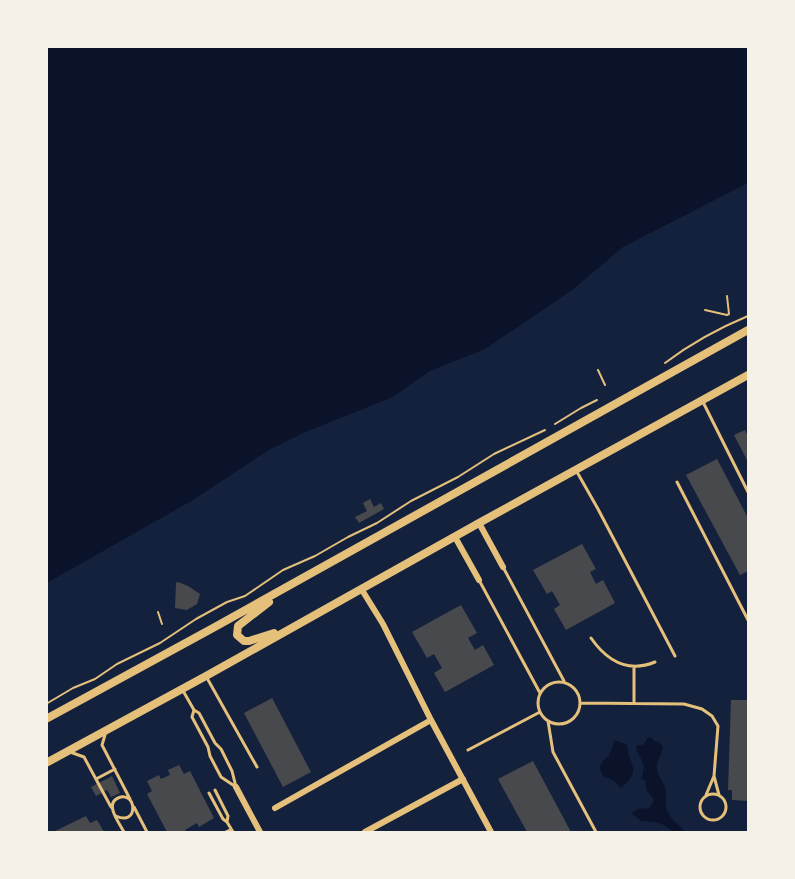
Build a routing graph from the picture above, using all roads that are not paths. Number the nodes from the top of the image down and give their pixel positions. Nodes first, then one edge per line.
1 (748, 330) edge
2 (748, 375) edge
3 (702, 400) junction
4 (576, 470) junction
5 (676, 482) dead end
6 (748, 492) edge
7 (479, 523) junction
8 (455, 537) junction
9 (503, 567) joint
10 (479, 580) joint
11 (294, 584) junction
12 (362, 590) junction
13 (748, 620) edge
14 (293, 627) junction
15 (591, 638) dead end
16 (675, 656) dead end
17 (655, 662) dead end
18 (634, 667) junction
19 (206, 676) junction
20 (564, 681) junction
21 (182, 689) junction
22 (540, 693) junction
23 (581, 703) junction
24 (634, 703) junction
25 (194, 710) junction
26 (540, 712) junction
27 (46, 719) edge
28 (431, 720) junction
29 (548, 721) junction
30 (106, 730) junction
31 (468, 750) dead end
32 (69, 751) junction
33 (46, 763) edge
34 (256, 767) dead end
35 (115, 769) junction
36 (714, 776) junction
37 (96, 779) junction
38 (463, 779) junction
39 (236, 787) junction
40 (215, 790) dead end
41 (209, 793) dead end
42 (706, 797) junction
43 (720, 797) junction
44 (131, 801) junction
45 (133, 807) junction
46 (275, 808) dead end
47 (112, 810) junction
48 (116, 816) junction
49 (227, 822) junction
50 (232, 831) edge
51 (124, 832) edge
52 (147, 832) edge
53 (226, 832) edge
54 (260, 832) edge
55 (365, 832) edge
56 (490, 832) edge
57 (596, 832) edge

1 - 11 main road
2 - 3 main road
3 - 4 main road
3 - 6 lane
4 - 7 main road
4 - 16 lane
5 - 13 lane
7 - 8 main road
7 - 9 street
8 - 10 street
8 - 12 main road
9 - 20 lane
10 - 22 lane
11 - 14 main road
11 - 27 main road
12 - 14 main road
12 - 28 street
14 - 19 main road
15 - 18 lane
17 - 18 lane
18 - 24 lane
19 - 21 main road
19 - 34 lane
20 - 22 lane
20 - 23 lane
21 - 25 lane
21 - 30 main road
22 - 26 lane
23 - 24 lane
23 - 29 lane
24 - 36 lane
25 - 39 lane
25 - 39 lane
26 - 29 lane
26 - 31 lane
28 - 38 street
28 - 46 street
29 - 57 lane
30 - 32 main road
30 - 35 lane
32 - 33 main road
32 - 37 lane
35 - 37 lane
35 - 44 lane
36 - 42 lane
36 - 43 lane
37 - 47 lane
38 - 55 street
38 - 56 street
39 - 54 street
40 - 49 lane
41 - 49 lane
42 - 43 lane
42 - 43 lane
44 - 45 lane
44 - 47 lane
45 - 48 lane
45 - 52 lane
47 - 48 lane
48 - 51 lane
49 - 50 lane
50 - 53 lane

